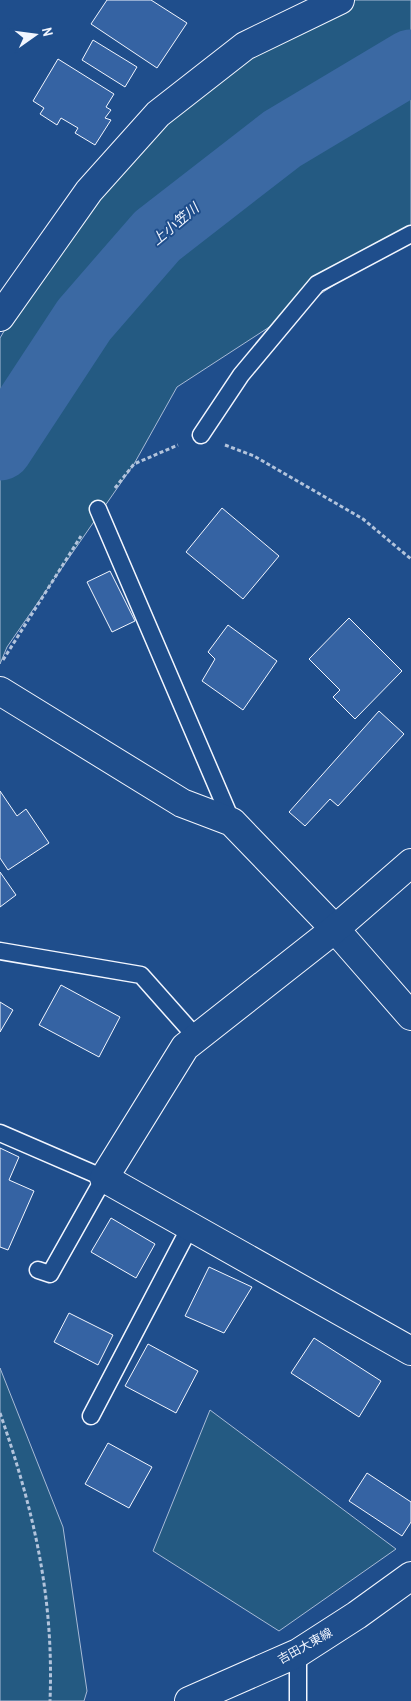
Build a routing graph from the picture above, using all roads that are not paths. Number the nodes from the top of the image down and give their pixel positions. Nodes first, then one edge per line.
1 (340, 0) edge
2 (411, 234) edge
3 (0, 317) edge
4 (201, 435) road end
5 (98, 510) road end
6 (0, 691) edge
7 (232, 822) junction
8 (411, 863) edge
9 (336, 929) junction
10 (0, 952) edge
11 (411, 1016) edge
12 (196, 1037) junction
13 (0, 1133) edge
14 (104, 1178) junction
15 (190, 1227) junction
16 (38, 1270) dead end
17 (411, 1351) edge
18 (91, 1416) dead end
19 (411, 1576) edge
20 (298, 1653) junction
21 (189, 1701) edge
22 (298, 1701) edge

1 - 3 street
2 - 4 lane
5 - 7 lane
6 - 7 street
7 - 9 street
8 - 9 street
9 - 11 street
9 - 12 street
10 - 12 lane
12 - 14 street
13 - 14 lane
14 - 15 street
14 - 16 lane
15 - 17 street
15 - 18 lane
19 - 20 street, 吉田大東線
20 - 21 street, 吉田大東線
20 - 22 lane

